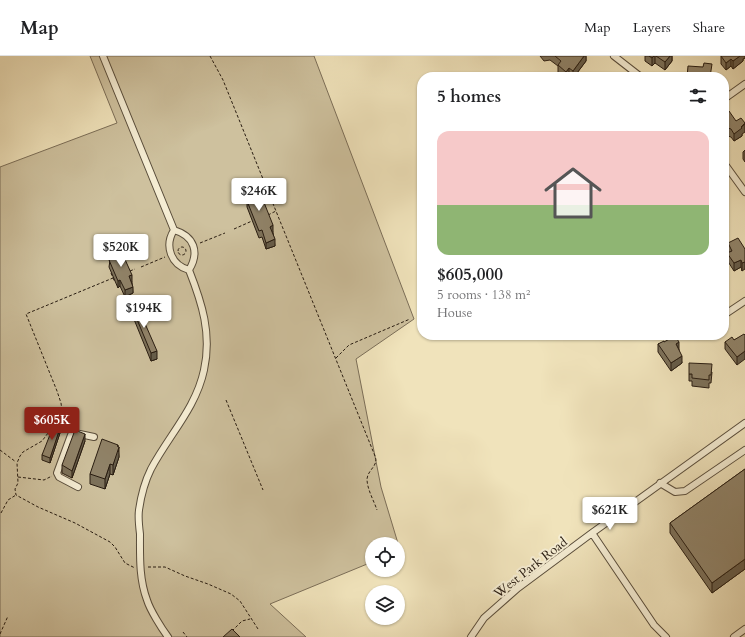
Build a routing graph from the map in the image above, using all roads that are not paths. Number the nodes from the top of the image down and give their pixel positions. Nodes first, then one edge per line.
1 (104, 56) edge
2 (614, 56) edge
3 (635, 72) edge
4 (745, 84) edge
5 (729, 95) edge
6 (729, 170) edge
7 (745, 192) edge
8 (174, 230) junction
9 (189, 270) junction
10 (745, 300) edge
11 (729, 311) edge
12 (745, 422) edge
13 (94, 437) dead end
14 (745, 450) edge
15 (660, 483) junction
16 (78, 487) dead end
17 (592, 533) junction
18 (745, 629) edge
19 (168, 637) edge
20 (471, 637) edge
21 (666, 637) edge
22 (734, 637) edge

1 - 8 street
2 - 3 street
4 - 5 street
6 - 7 street
8 - 9 street
8 - 9 street
9 - 19 street
10 - 11 street
12 - 15 street, West Park Road
13 - 16 street
14 - 15 street
15 - 17 street, West Park Road
17 - 20 street, West Park Road
17 - 21 street
18 - 22 street

